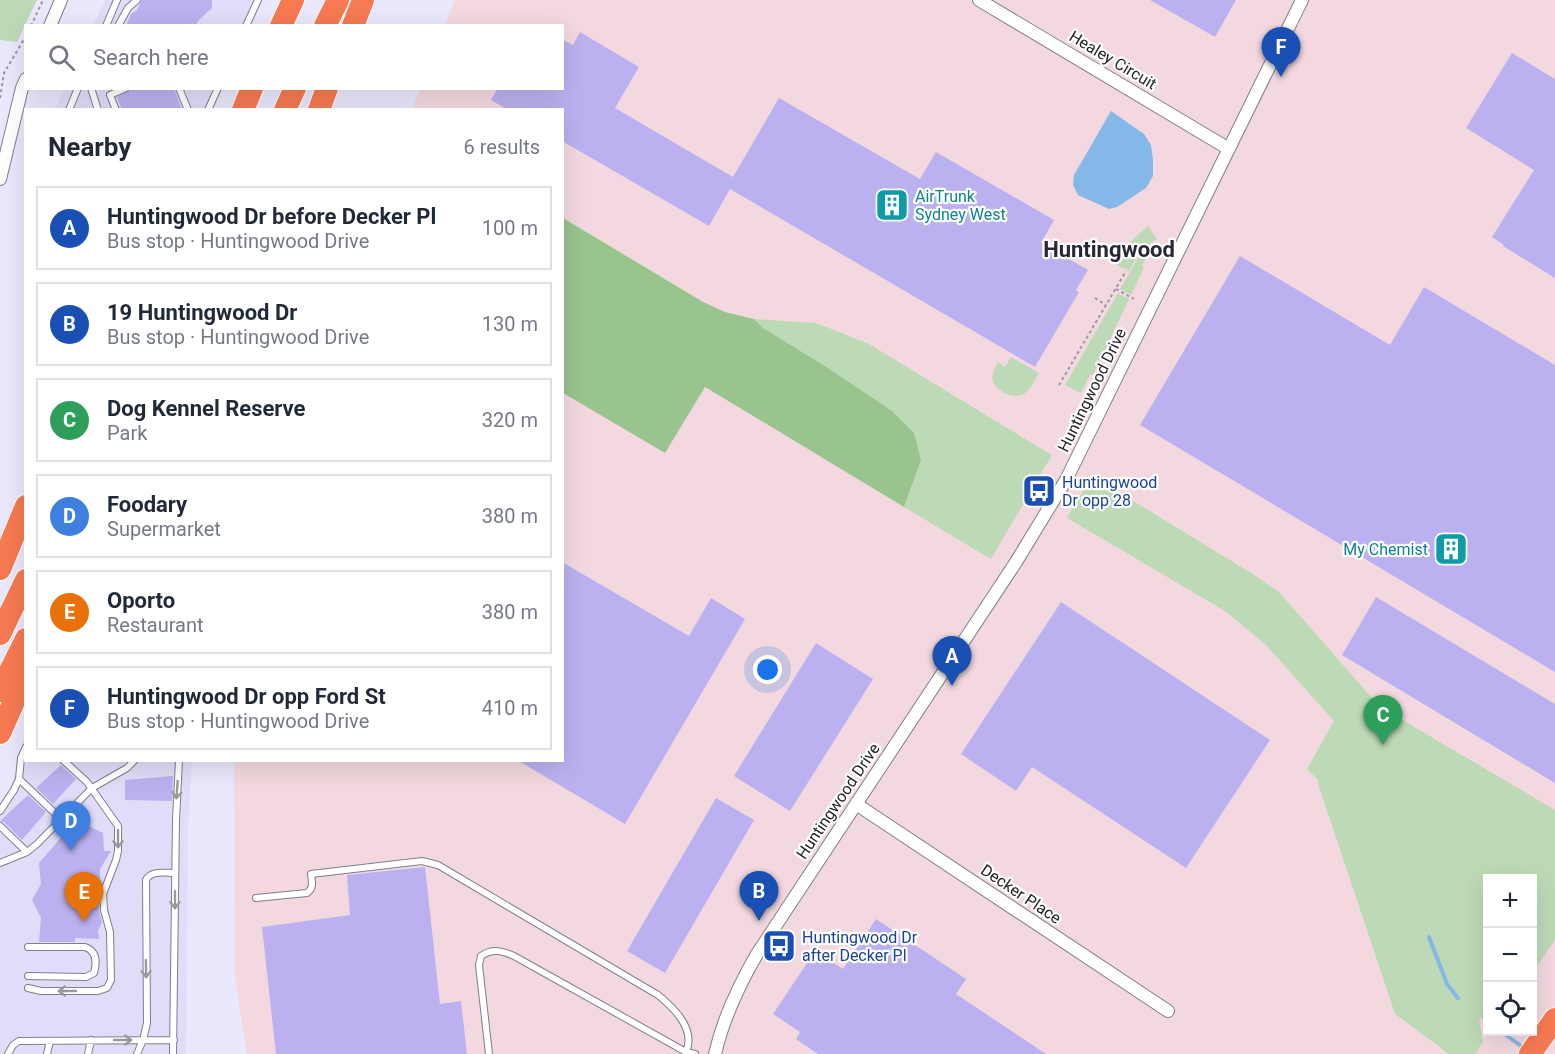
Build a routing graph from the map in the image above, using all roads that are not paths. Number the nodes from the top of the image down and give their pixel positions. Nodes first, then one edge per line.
1 (61, 0) edge
2 (117, 0) edge
3 (137, 0) edge
4 (258, 0) edge
5 (292, 0) edge
6 (338, 0) edge
7 (363, 0) edge
8 (979, 0) edge
9 (1302, 0) edge
10 (51, 24) edge
11 (107, 24) edge
12 (119, 24) edge
13 (247, 24) edge
14 (282, 24) edge
15 (326, 24) edge
16 (353, 24) edge
17 (24, 84) edge
18 (77, 90) edge
19 (92, 90) edge
20 (180, 90) edge
21 (217, 90) edge
22 (251, 90) edge
23 (294, 90) edge
24 (326, 90) edge
25 (110, 92) edge
26 (70, 108) edge
27 (97, 108) edge
28 (115, 108) edge
29 (187, 108) edge
30 (209, 108) edge
31 (244, 108) edge
32 (286, 108) edge
33 (320, 108) edge
34 (1229, 149) junction
35 (0, 179) edge
36 (24, 511) edge
37 (0, 569) edge
38 (24, 584) edge
39 (0, 634) edge
40 (24, 643) edge
41 (24, 679) edge
42 (0, 691) edge
43 (0, 733) edge
44 (24, 751) edge
45 (65, 762) edge
46 (133, 762) edge
47 (179, 762) edge
48 (19, 779) junction
49 (92, 788) junction
50 (856, 804) junction
51 (0, 812) edge
52 (61, 819) junction
53 (0, 826) edge
54 (27, 852) junction
55 (0, 863) edge
56 (175, 873) junction
57 (256, 898) dead end
58 (28, 946) dead end
59 (28, 976) dead end
60 (28, 988) dead end
61 (1168, 1011) dead end
62 (1555, 1019) edge
63 (91, 1040) junction
64 (143, 1040) junction
65 (174, 1040) junction
66 (50, 1041) junction
67 (0, 1048) edge
68 (686, 1052) junction
69 (8, 1053) edge
70 (47, 1054) edge
71 (88, 1054) edge
72 (137, 1054) edge
73 (173, 1054) edge
74 (489, 1054) edge
75 (695, 1054) edge
76 (715, 1054) edge
77 (1530, 1054) edge

1 - 10 street
2 - 11 lane
3 - 12 lane
4 - 13 lane
5 - 14 highway
6 - 15 highway
7 - 16 highway
8 - 34 street, Healey Circuit
9 - 34 street, Huntingwood Drive
17 - 35 street
18 - 26 lane
19 - 27 lane
20 - 29 lane
21 - 30 lane
22 - 31 highway
23 - 32 highway
24 - 33 highway
25 - 28 lane
34 - 50 street, Huntingwood Drive
36 - 37 highway
38 - 39 highway
40 - 42 highway
41 - 43 highway
44 - 48 lane
45 - 49 lane
46 - 49 lane
47 -> 56 lane
48 - 51 lane
48 - 52 lane
49 - 52 lane
49 -> 60 lane
50 - 61 street, Decker Place
50 - 76 street, Huntingwood Drive
52 - 54 lane
53 - 54 lane
54 - 55 lane
56 -> 64 lane
56 -> 65 lane
57 - 68 lane
58 - 59 lane
62 - 77 highway
63 -> 64 lane
63 - 66 lane
63 - 71 lane
64 - 65 lane
64 - 72 lane
65 - 73 lane
66 - 69 lane
66 - 70 lane
67 - 69 lane
68 - 74 lane
68 - 75 lane

